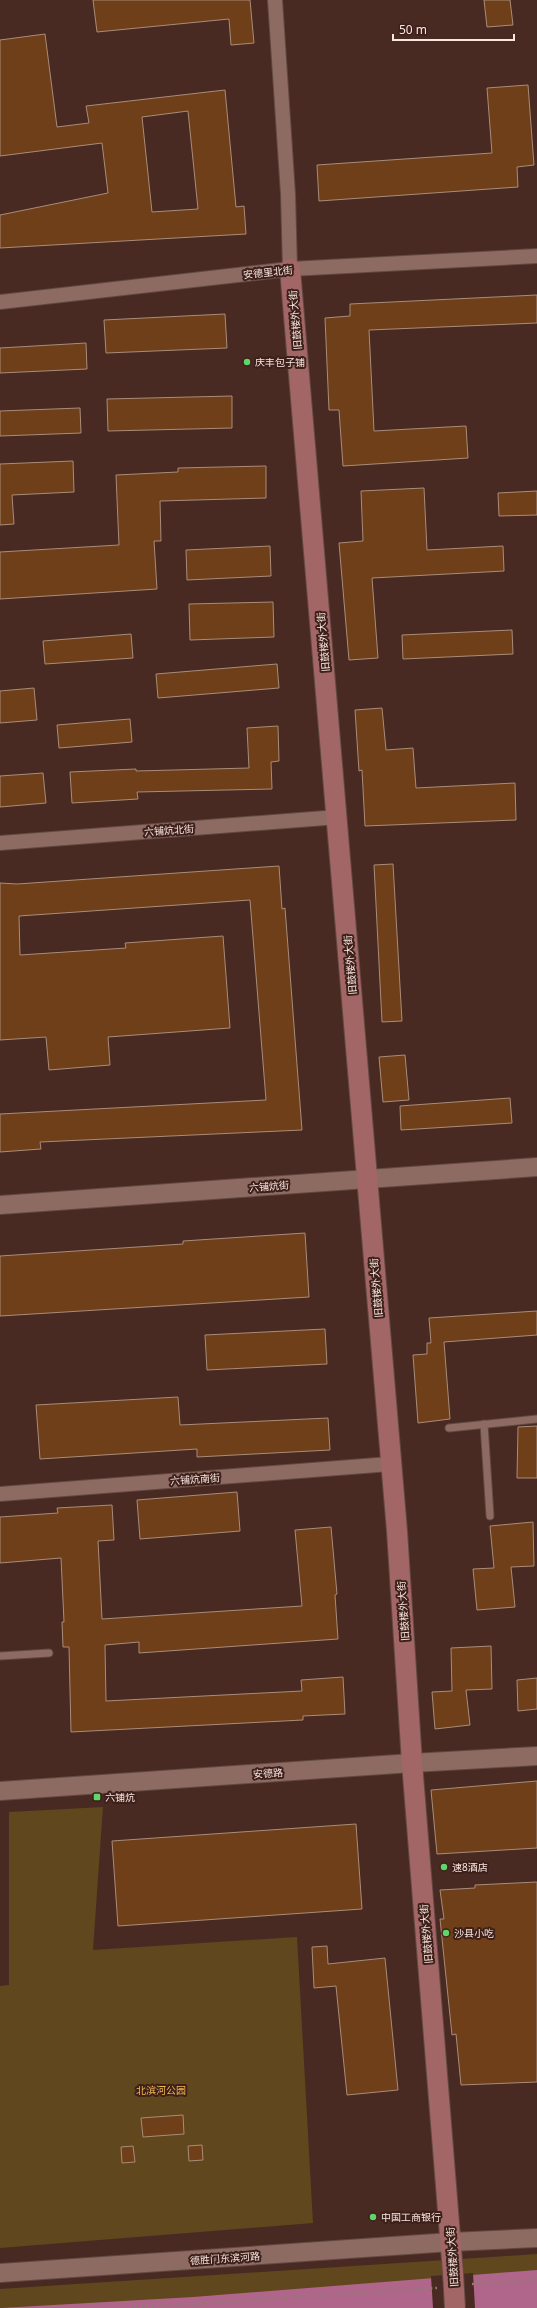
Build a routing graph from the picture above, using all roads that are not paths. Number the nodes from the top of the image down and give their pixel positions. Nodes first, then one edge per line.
1 (275, 0) edge
2 (537, 256) edge
3 (290, 269) junction
4 (0, 302) edge
5 (338, 817) junction
6 (0, 843) edge
7 (537, 1167) edge
8 (367, 1179) junction
9 (0, 1205) edge
10 (537, 1419) edge
11 (484, 1424) junction
12 (449, 1428) dead end
13 (390, 1464) junction
14 (0, 1494) edge
15 (490, 1516) dead end
16 (49, 1653) dead end
17 (0, 1656) edge
18 (537, 1756) edge
19 (412, 1762) junction
20 (0, 1791) edge
21 (537, 2238) edge
22 (451, 2242) junction
23 (0, 2273) edge
24 (455, 2308) edge

1 - 3 street
2 - 3 street, 安德里北街
3 - 4 street, 安德里北街
3 - 5 main road, 旧鼓楼外大街
5 - 6 street, 六铺炕北街
5 - 8 main road, 旧鼓楼外大街
7 - 8 street, 六铺炕街
8 - 9 street, 六铺炕街
8 - 13 main road, 旧鼓楼外大街
10 - 11 lane
11 - 12 lane
11 - 15 lane
13 - 14 street, 六铺炕南街
13 - 19 main road, 旧鼓楼外大街
16 - 17 lane
18 - 19 street, 安德路
19 - 20 street, 安德路
19 - 22 main road, 旧鼓楼外大街
21 - 22 street, 德胜门东滨河路
22 - 23 street, 德胜门东滨河路
22 - 24 main road, 旧鼓楼外大街, bridge

